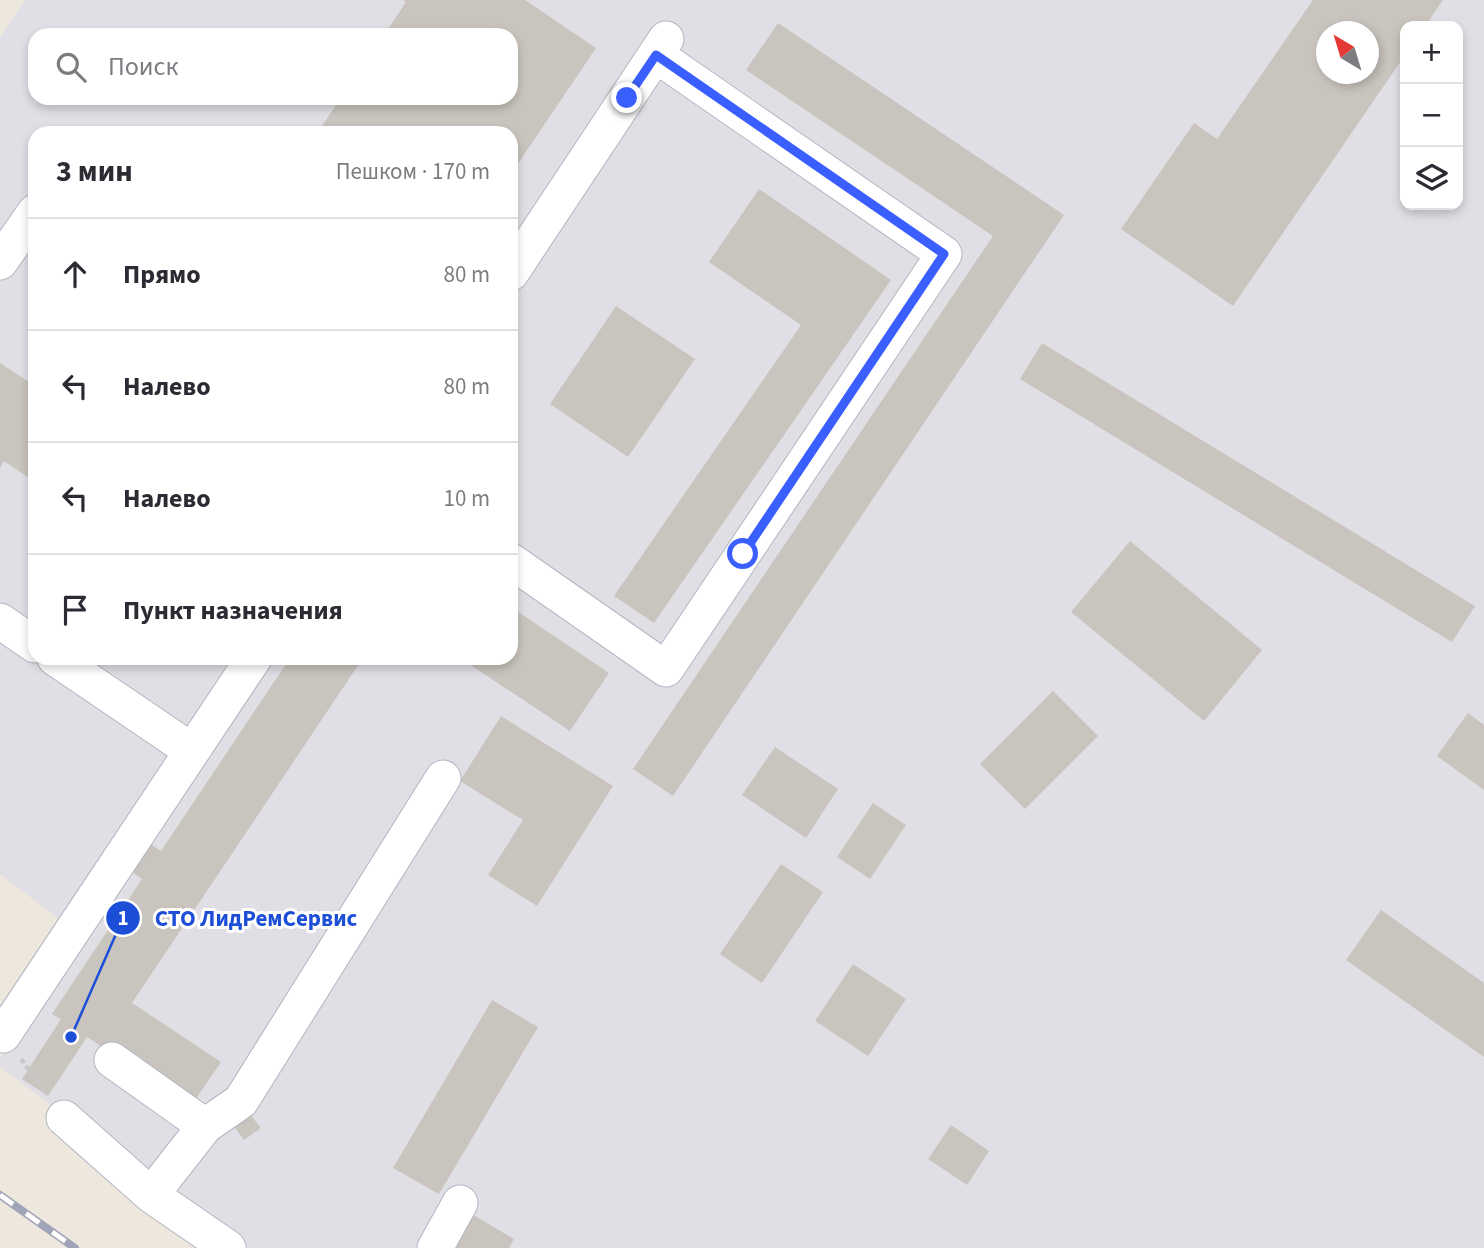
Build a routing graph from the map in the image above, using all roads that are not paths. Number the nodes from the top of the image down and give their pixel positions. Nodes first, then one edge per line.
1 (28, 222) edge
2 (0, 261) edge
3 (518, 262) edge
4 (518, 566) edge
5 (0, 621) edge
6 (28, 640) edge
7 (65, 665) edge
8 (249, 665) edge
9 (192, 751) junction
10 (443, 778) dead end
11 (3, 1035) road end
12 (112, 1060) dead end
13 (64, 1118) road end
14 (205, 1126) junction
15 (151, 1195) junction
16 (460, 1203) dead end
17 (228, 1248) edge
18 (435, 1248) edge

1 - 2 lane
3 - 4 lane
5 - 6 lane
7 - 9 lane
8 - 9 lane
9 - 11 lane
10 - 14 lane
12 - 14 lane
13 - 15 lane
14 - 15 lane
15 - 17 lane
16 - 18 lane

